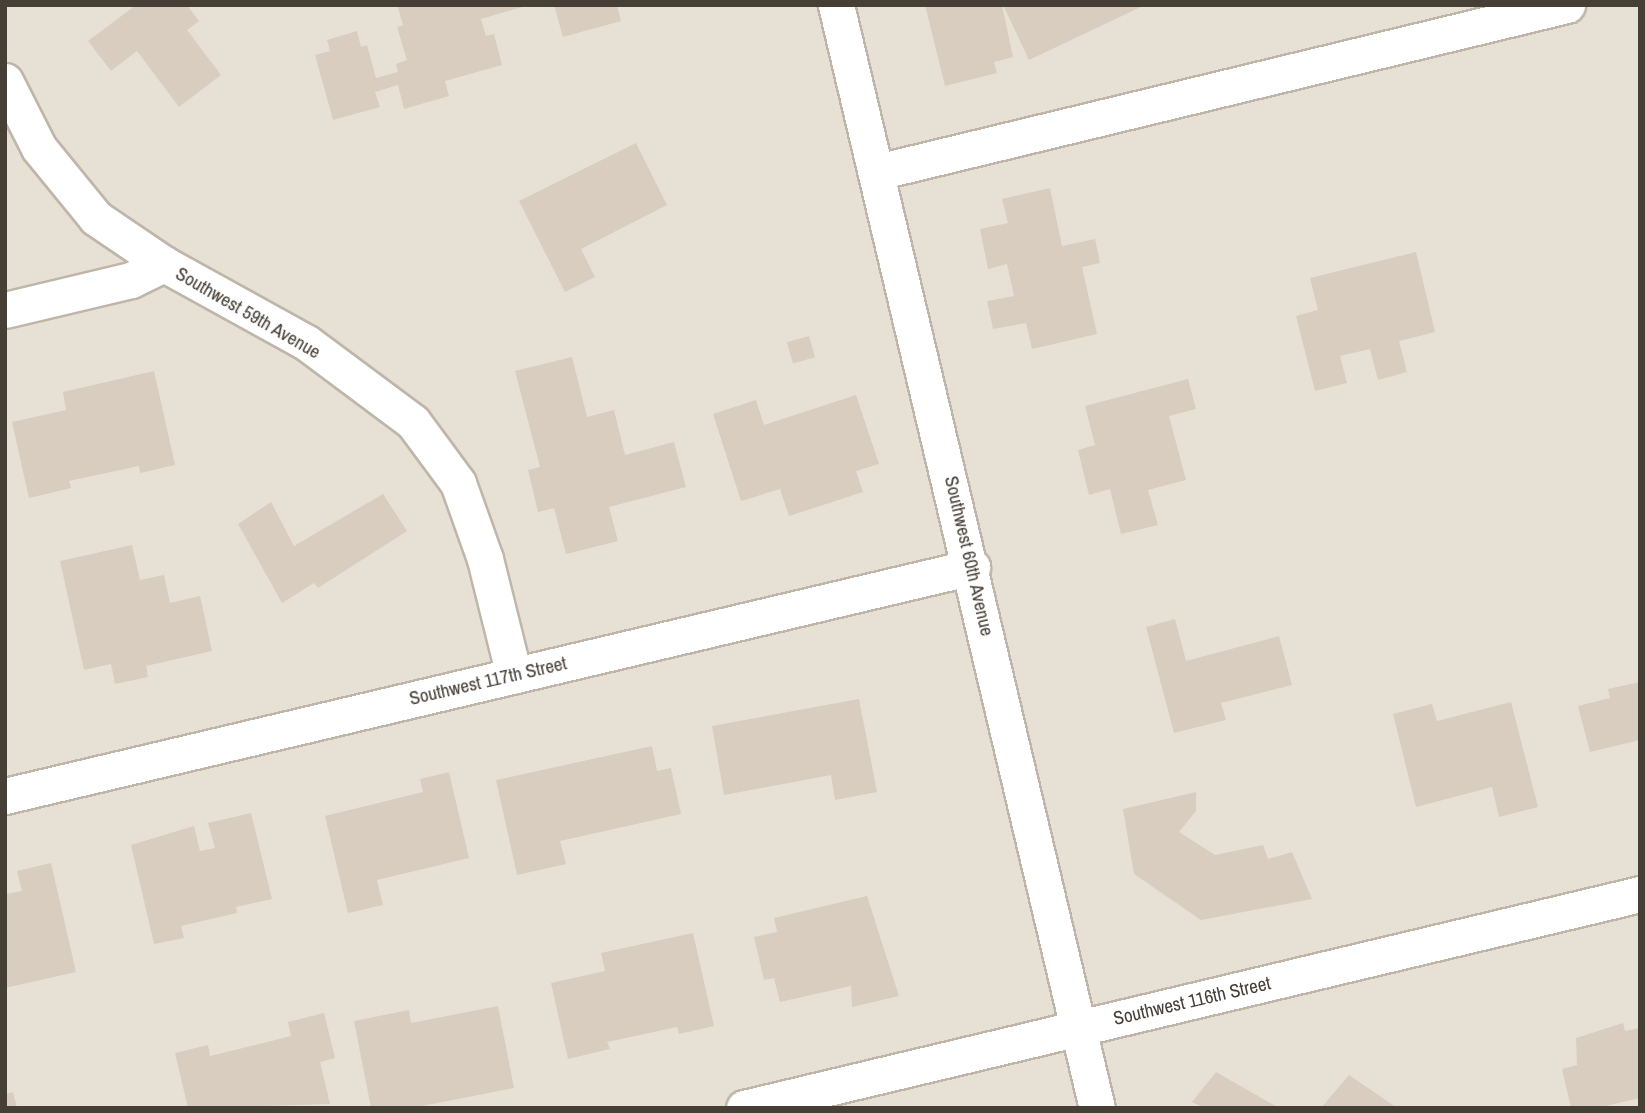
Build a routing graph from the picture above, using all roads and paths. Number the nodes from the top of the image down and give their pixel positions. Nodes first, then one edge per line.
1 (836, 5) edge
2 (1566, 5) edge
3 (5, 81) edge
4 (877, 172) junction
5 (164, 264) junction
6 (5, 310) edge
7 (972, 567) junction
8 (514, 675) junction
9 (5, 796) edge
10 (1640, 894) edge
11 (1079, 1028) junction
12 (744, 1108) edge
13 (1097, 1108) edge

1 - 4 street, Southwest 60th Avenue
2 - 4 street
3 - 5 street, Southwest 59th Avenue
4 - 7 street, Southwest 60th Avenue
5 - 6 street
5 - 8 street, Southwest 59th Avenue
7 - 8 street, Southwest 117th Street
7 - 11 street, Southwest 60th Avenue
8 - 9 street, Southwest 117th Street
10 - 11 street, Southwest 116th Street
11 - 12 street, Southwest 116th Street
11 - 13 street, Southwest 60th Avenue

